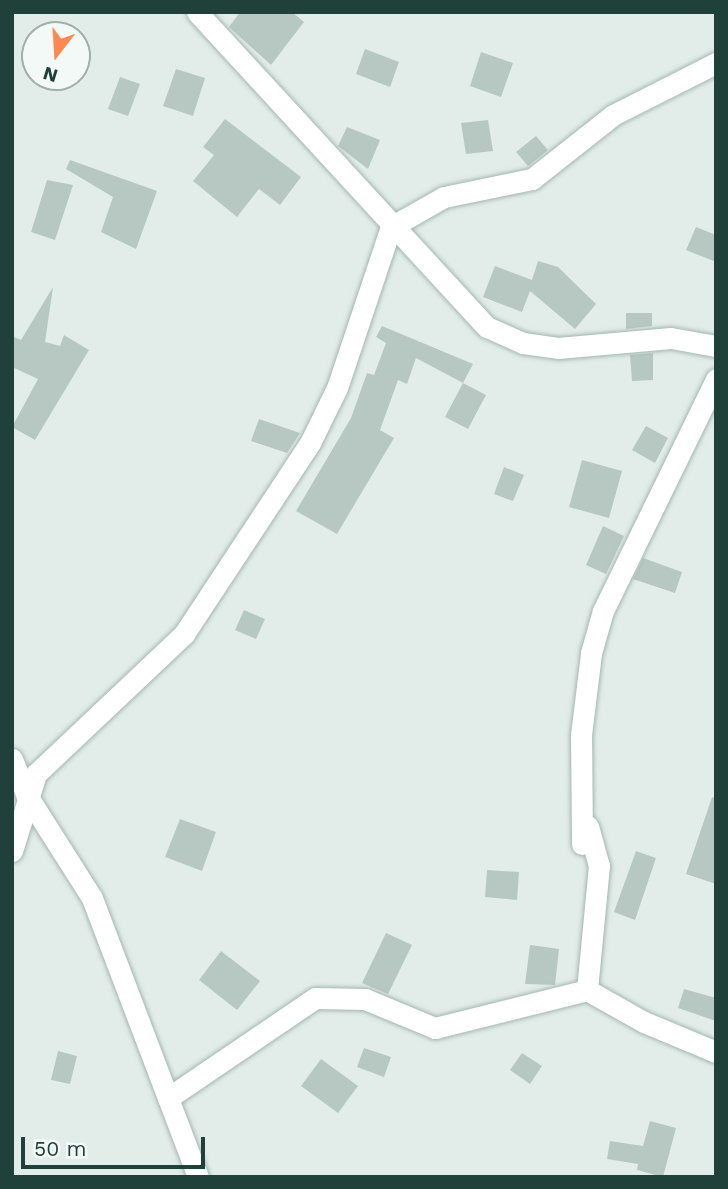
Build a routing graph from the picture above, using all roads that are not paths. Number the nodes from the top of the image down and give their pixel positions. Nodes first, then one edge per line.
1 (197, 12) edge
2 (716, 64) edge
3 (391, 227) junction
4 (716, 346) edge
5 (716, 379) edge
6 (12, 758) edge
7 (26, 794) junction
8 (580, 802) junction
9 (582, 844) dead end
10 (13, 849) edge
11 (587, 990) junction
12 (716, 1052) edge
13 (168, 1098) junction
14 (198, 1177) edge

1 - 3 street
2 - 3 street
3 - 4 street
3 - 7 street
5 - 8 street
6 - 7 street
7 - 10 street
7 - 13 street
8 - 9 street
8 - 11 street
11 - 12 street
11 - 13 street
13 - 14 street

